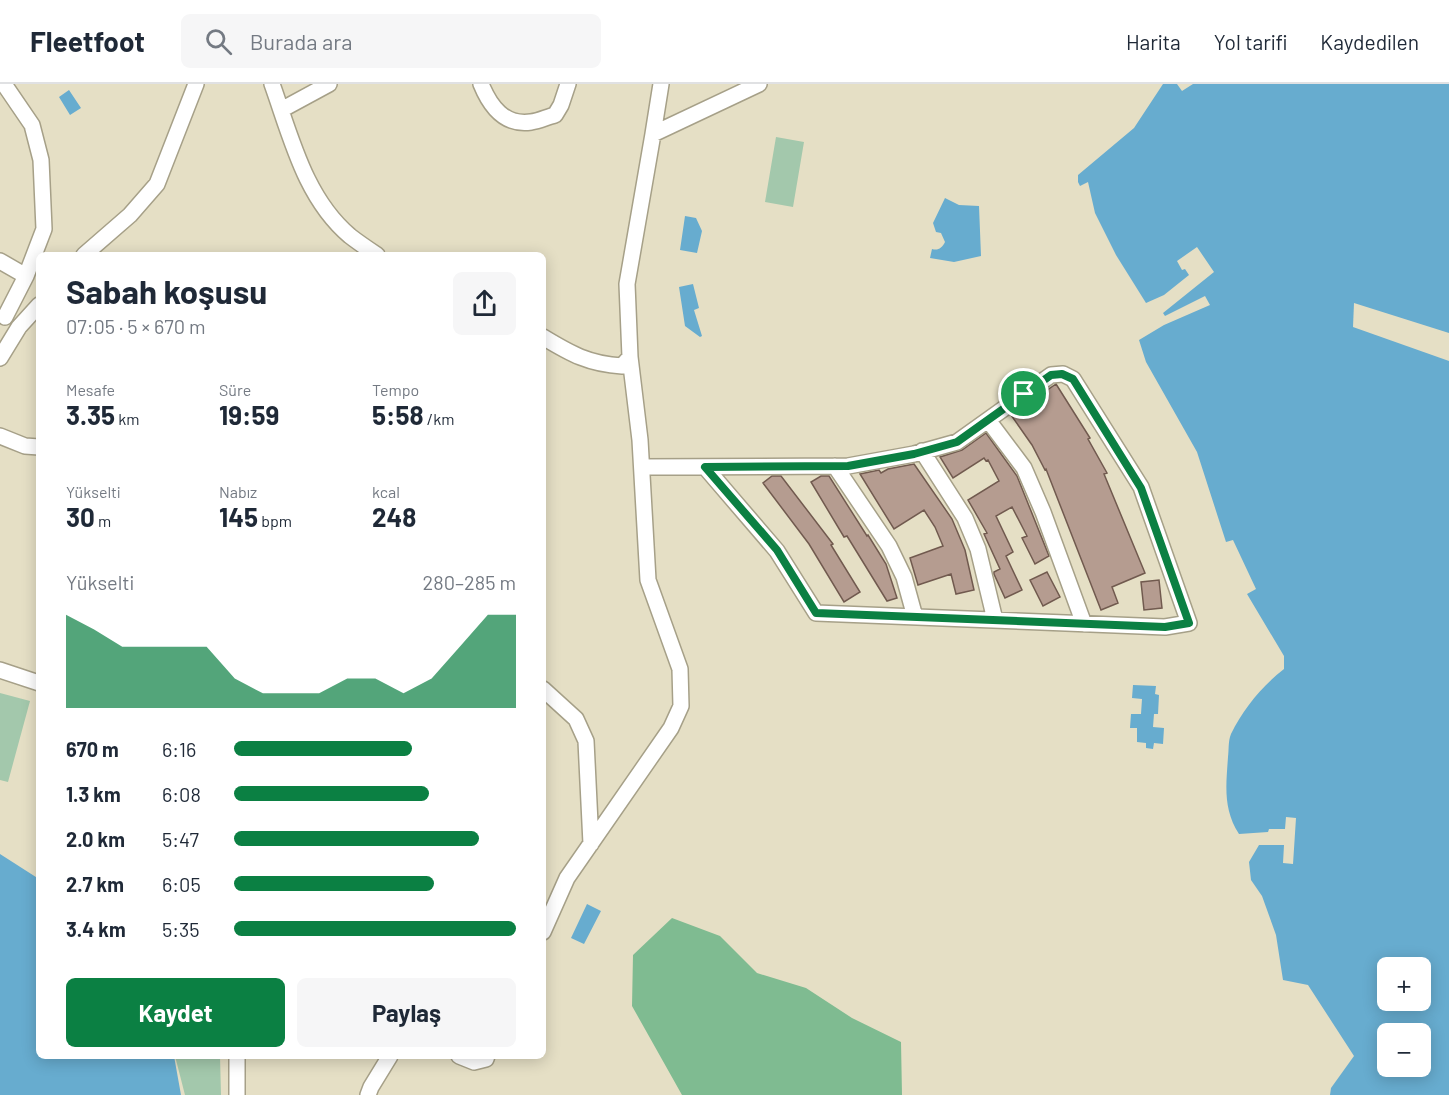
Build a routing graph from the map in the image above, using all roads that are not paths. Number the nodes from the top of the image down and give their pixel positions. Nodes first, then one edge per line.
1 (4, 84) edge
2 (196, 84) edge
3 (272, 84) edge
4 (329, 84) edge
5 (481, 84) edge
6 (568, 84) edge
7 (661, 84) edge
8 (759, 84) edge
9 (281, 110) junction
10 (652, 134) junction
11 (87, 252) edge
12 (373, 252) edge
13 (0, 261) edge
14 (26, 276) junction
15 (36, 308) edge
16 (2, 316) edge
17 (20, 327) junction
18 (546, 339) edge
19 (630, 357) junction
20 (0, 358) edge
21 (988, 420) junction
22 (0, 436) edge
23 (36, 447) edge
24 (922, 452) junction
25 (835, 466) junction
26 (642, 467) junction
27 (705, 467) junction
28 (915, 617) junction
29 (994, 620) junction
30 (1084, 624) junction
31 (0, 670) edge
32 (36, 682) edge
33 (546, 692) edge
34 (591, 844) junction
35 (546, 925) edge
36 (237, 1059) edge
37 (388, 1059) edge
38 (466, 1059) edge
39 (486, 1059) edge
40 (237, 1095) edge
41 (368, 1095) edge

1 - 14 street
2 - 11 street
3 - 9 street
4 - 9 street
5 - 6 street
7 - 10 street
8 - 10 street
9 - 12 street
10 - 19 street
13 - 14 street
14 - 16 street
15 - 17 street
16 - 17 street
17 - 20 street
18 - 19 street
19 - 26 street
21 - 24 street
21 - 30 street
21 - 30 street
22 - 23 street
24 - 25 street
24 - 29 street
25 - 27 street
25 - 28 street
26 - 27 street
26 - 34 street
27 - 28 street
28 - 29 street
29 - 30 street
31 - 32 street
33 - 34 street
34 - 35 street
36 - 40 street
37 - 41 street
38 - 39 street

